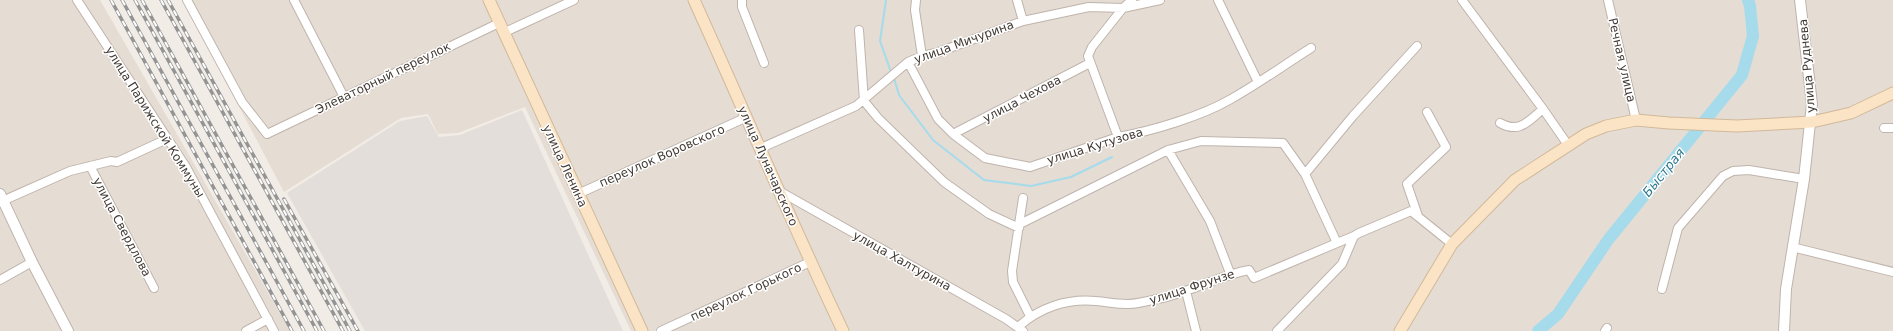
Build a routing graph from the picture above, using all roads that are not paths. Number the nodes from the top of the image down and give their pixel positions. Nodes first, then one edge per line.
1 (77, 0) edge
2 (186, 0) edge
3 (294, 0) edge
4 (489, 0) edge
5 (574, 0) edge
6 (694, 0) edge
7 (742, 0) edge
8 (916, 0) edge
9 (1017, 0) edge
10 (1132, 0) edge
11 (1160, 0) edge
12 (1218, 0) edge
13 (1462, 0) edge
14 (1608, 0) edge
15 (1800, 0) edge
16 (1123, 8) junction
17 (1023, 21) junction
18 (501, 28) junction
19 (859, 30) dead end
20 (1417, 46) dead end
21 (1311, 48) dead end
22 (922, 56) junction
23 (908, 62) junction
24 (764, 63) dead end
25 (1090, 63) junction
26 (1258, 82) junction
27 (1893, 93) edge
28 (344, 97) junction
29 (864, 101) junction
30 (1544, 109) junction
31 (1427, 112) dead end
32 (747, 117) junction
33 (1636, 120) junction
34 (1812, 122) junction
35 (1500, 123) dead end
36 (1884, 128) dead end
37 (1893, 128) edge
38 (953, 134) junction
39 (1118, 137) junction
40 (167, 139) junction
41 (1568, 145) junction
42 (761, 148) junction
43 (1168, 150) junction
44 (90, 166) junction
45 (1305, 174) junction
46 (1804, 179) junction
47 (781, 192) junction
48 (578, 194) junction
49 (1023, 198) dead end
50 (1, 199) edge
51 (1418, 217) junction
52 (1020, 226) junction
53 (1354, 236) junction
54 (1337, 243) junction
55 (1452, 244) junction
56 (1792, 247) junction
57 (32, 262) junction
58 (810, 262) junction
59 (1893, 272) edge
60 (1230, 273) junction
61 (0, 280) edge
62 (154, 288) dead end
63 (1662, 289) dead end
64 (1186, 291) junction
65 (1030, 316) junction
66 (268, 319) junction
67 (1020, 329) edge
68 (68, 331) edge
69 (246, 331) edge
70 (274, 331) edge
71 (642, 331) edge
72 (661, 331) edge
73 (842, 331) edge
74 (1196, 331) edge
75 (1277, 331) edge
76 (1400, 331) edge
77 (1784, 331) edge

1 - 40 street, улица Парижской Коммуны
2 - 28 street, Элеваторный переулок
3 - 28 street
4 - 18 main road, улица Ленина
5 - 18 street, Элеваторный переулок
6 - 32 main road, улица Луначарского
7 - 24 street
8 - 22 street
9 - 17 street, улица Мичурина
10 - 16 street
11 - 16 street
12 - 26 street
13 - 30 street
14 - 33 street, Речная улица
15 - 34 street, улица Руднева
16 - 17 street, улица Мичурина
16 - 25 street
17 - 22 street, улица Мичурина
18 - 28 street, Элеваторный переулок
18 - 48 main road, улица Ленина
19 - 29 street
20 - 45 street
21 - 26 street, улица Кутузова
22 - 23 street, улица Мичурина
23 - 29 street, улица Мичурина
23 - 38 street, улица Кутузова
25 - 38 street, улица Чехова
25 - 39 street
26 - 39 street, улица Кутузова
27 - 34 main road
29 - 42 street, улица Мичурина
29 - 52 street
30 - 35 street
30 - 41 street
31 - 51 street
32 - 42 main road, улица Луначарского
32 - 48 street, переулок Воровского
33 - 34 main road
33 - 41 main road
34 - 46 street, улица Руднева
36 - 37 street
38 - 39 street, улица Кутузова
40 - 44 street, улица Свердлова
40 - 66 street, улица Парижской Коммуны
41 - 55 main road
42 - 47 main road, улица Луначарского
43 - 45 street
43 - 52 street
43 - 60 street
44 - 50 street, улица Свердлова
44 - 62 street, улица Свердлова
45 - 54 street
46 - 56 street, улица Руднева
46 - 63 street
47 - 58 main road, улица Луначарского
47 - 67 street, улица Халтурина
48 - 71 main road, улица Ленина
49 - 52 street
50 - 57 street
51 - 53 street
51 - 55 street
52 - 65 street
53 - 54 street
53 - 75 street
54 - 60 street, улица Фрунзе
55 - 76 main road
56 - 59 street
56 - 77 street, улица Руднева
57 - 61 street
57 - 68 street
58 - 72 street, переулок Горького
58 - 73 main road, улица Луначарского
60 - 64 street, улица Фрунзе
64 - 65 street, улица Фрунзе
64 - 74 street
65 - 67 street, улица Фрунзе
66 - 69 street
66 - 70 street, улица Парижской Коммуны

